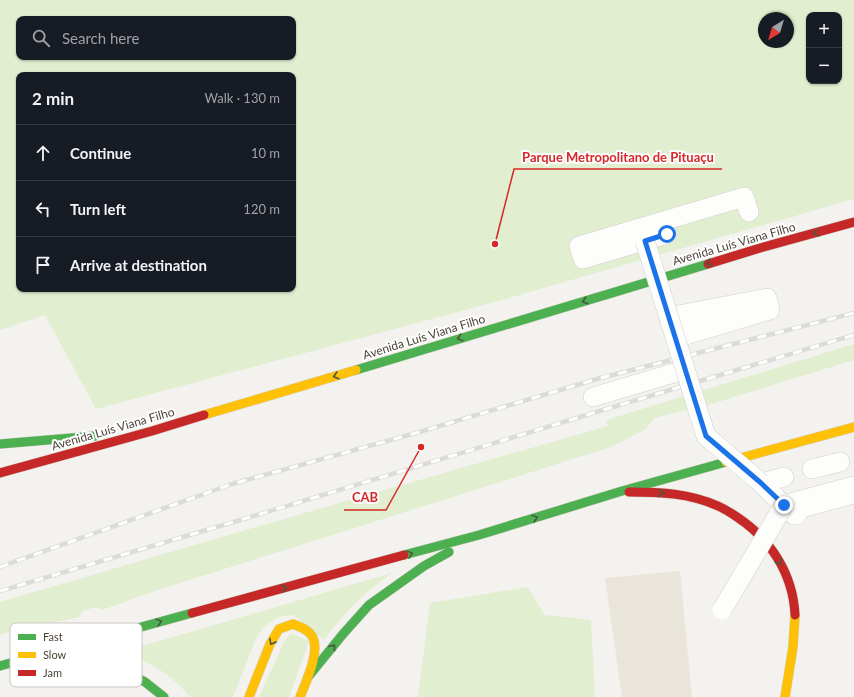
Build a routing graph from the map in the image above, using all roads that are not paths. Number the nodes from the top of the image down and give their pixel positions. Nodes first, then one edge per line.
1 (749, 212) dead end
2 (716, 218) dead end
3 (854, 222) edge
4 (692, 226) dead end
5 (667, 234) dead end
6 (645, 241) junction
7 (747, 308) dead end
8 (668, 317) junction
9 (684, 370) junction
10 (593, 397) dead end
11 (854, 427) edge
12 (152, 431) junction
13 (0, 444) edge
14 (840, 462) dead end
15 (812, 469) dead end
16 (0, 473) edge
17 (784, 477) dead end
18 (761, 483) junction
19 (854, 486) edge
20 (622, 492) junction
21 (854, 494) edge
22 (854, 499) edge
23 (784, 505) junction
24 (479, 535) junction
25 (722, 610) dead end
26 (142, 627) edge
27 (10, 663) edge
28 (0, 666) edge
29 (308, 677) junction
30 (142, 680) edge
31 (164, 697) edge
32 (249, 697) edge
33 (300, 697) edge
34 (785, 697) edge

1 - 6 street
2 - 4 street
3 -> 12 main road, Avenida Luís Viana Filho
5 - 6 street
6 - 8 street, bridge
7 - 8 street
8 - 9 street, bridge
9 - 10 street
9 - 18 street, bridge
11 - 20 main road
12 - 13 main road
12 - 16 main road, Avenida Luís Viana Filho
14 - 15 street
17 - 18 street
18 - 23 street
19 - 21 street
24 -> 20 main road
20 -> 34 main road
22 - 23 street
23 - 25 street, bridge
26 -> 24 main road
29 -> 24 main road
27 - 28 main road
29 -> 32 main road
29 - 33 main road
30 - 31 main road

